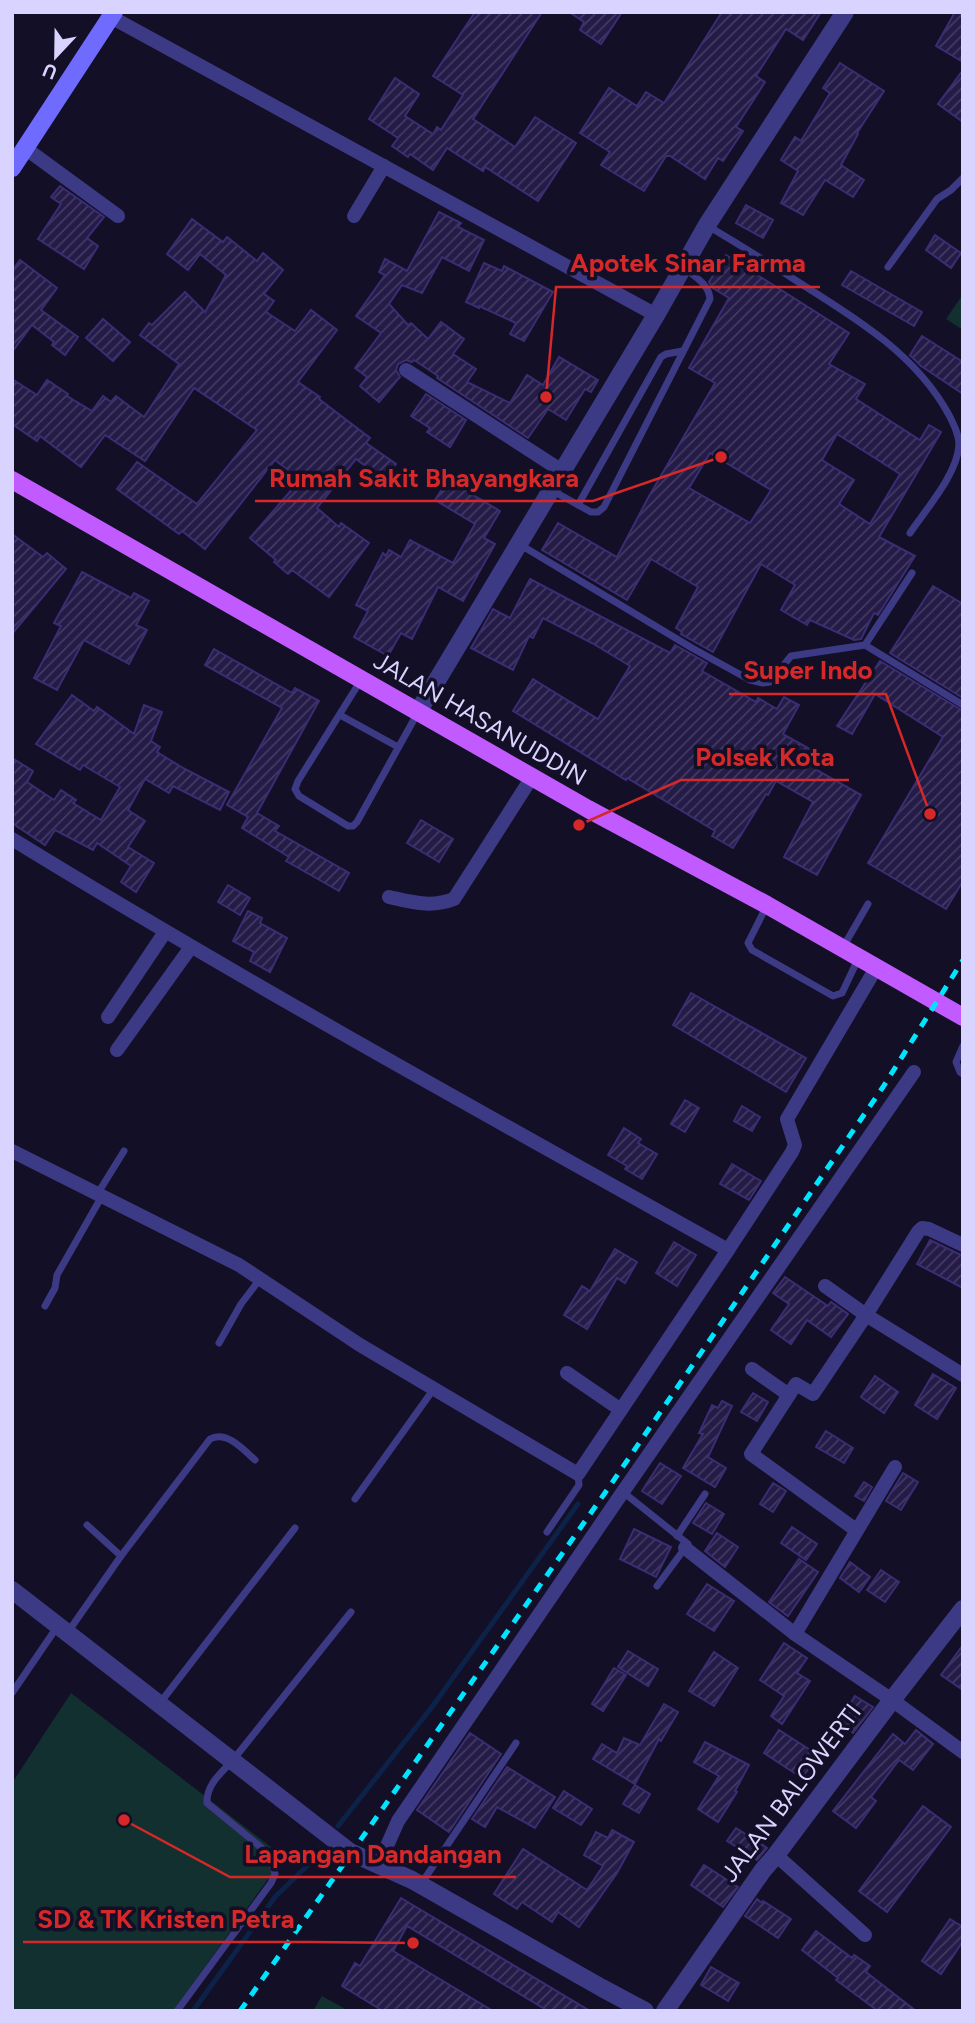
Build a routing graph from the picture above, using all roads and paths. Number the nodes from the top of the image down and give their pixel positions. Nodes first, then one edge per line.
1 (845, 12) edge
2 (112, 15) edge
3 (25, 148) junction
4 (384, 166) junction
5 (12, 168) edge
6 (963, 178) edge
7 (118, 216) dead end
8 (354, 216) dead end
9 (707, 225) junction
10 (683, 267) junction
11 (888, 267) dead end
12 (656, 315) junction
13 (683, 351) junction
14 (406, 370) dead end
15 (562, 471) junction
16 (12, 480) edge
17 (551, 489) junction
18 (578, 505) junction
19 (909, 533) dead end
20 (518, 544) junction
21 (912, 573) dead end
22 (865, 645) junction
23 (362, 679) junction
24 (963, 705) edge
25 (418, 712) junction
26 (340, 715) junction
27 (398, 747) junction
28 (532, 777) junction
29 (12, 839) edge
30 (389, 897) dead end
31 (868, 904) dead end
32 (766, 905) junction
33 (165, 932) junction
34 (191, 947) junction
35 (842, 949) junction
36 (859, 958) junction
37 (876, 968) junction
38 (108, 1017) dead end
39 (963, 1017) edge
40 (963, 1046) edge
41 (117, 1050) dead end
42 (914, 1072) dead end
43 (963, 1073) edge
44 (12, 1150) edge
45 (124, 1150) dead end
46 (99, 1195) junction
47 (963, 1245) edge
48 (728, 1250) junction
49 (260, 1279) junction
50 (825, 1286) dead end
51 (45, 1306) dead end
52 (866, 1315) junction
53 (219, 1343) dead end
54 (752, 1369) dead end
55 (567, 1373) dead end
56 (963, 1375) edge
57 (433, 1390) junction
58 (789, 1395) junction
59 (621, 1410) junction
60 (255, 1460) dead end
61 (895, 1467) dead end
62 (578, 1474) junction
63 (623, 1492) junction
64 (705, 1494) dead end
65 (355, 1499) dead end
66 (87, 1525) dead end
67 (295, 1528) dead end
68 (856, 1530) junction
69 (547, 1532) dead end
70 (681, 1542) junction
71 (121, 1556) junction
72 (657, 1586) dead end
73 (12, 1590) edge
74 (963, 1609) edge
75 (351, 1612) dead end
76 (63, 1629) junction
77 (795, 1634) junction
78 (12, 1693) edge
79 (892, 1700) junction
80 (160, 1704) junction
81 (516, 1743) dead end
82 (963, 1752) edge
83 (233, 1760) junction
84 (776, 1855) junction
85 (381, 1866) junction
86 (421, 1884) junction
87 (865, 1935) dead end
88 (177, 2011) edge
89 (645, 2011) edge
90 (665, 2011) edge

1 - 9 street
2 - 3 main road
2 - 4 street
3 - 5 main road
3 - 7 street
4 - 8 street
4 - 12 street
6 - 11 lane
9 - 10 street
9 - 19 lane
10 - 12 street
10 - 13 lane
12 - 15 street
13 - 18 lane
13 - 18 lane
14 - 15 street
15 - 17 street
16 - 23 main road, JALAN HASANUDDIN
17 - 18 lane
17 - 20 street
20 - 22 lane
20 - 25 street
21 - 22 lane
22 - 24 lane
23 - 25 main road, JALAN HASANUDDIN
23 - 26 lane
25 - 27 lane
25 - 28 main road, JALAN HASANUDDIN
26 - 27 lane
26 - 27 lane
28 - 30 street
28 - 32 main road, JALAN HASANUDDIN
29 - 33 street
31 - 35 lane
32 - 35 main road, JALAN HASANUDDIN
32 - 36 lane
33 - 34 street
33 - 38 street
34 - 41 street
34 - 48 street
35 - 36 main road, JALAN HASANUDDIN
36 - 37 main road, JALAN HASANUDDIN
37 - 39 main road, JALAN HASANUDDIN
37 - 48 street
40 - 43 lane
42 - 63 street
44 - 46 street
45 - 46 lane
46 - 49 street
46 - 51 lane
47 - 52 street
48 - 59 street
49 - 53 lane
49 - 57 street
50 - 52 street
52 - 56 street
52 - 58 street
54 - 58 street
55 - 59 street
57 - 62 street
57 - 65 lane
58 - 68 street
59 - 62 street
60 - 71 lane
61 - 68 street
62 - 69 lane
63 - 70 lane
63 - 85 street
64 - 70 lane
66 - 71 lane
67 - 80 lane
68 - 77 street
70 - 72 lane
70 - 77 street
71 - 76 lane
73 - 76 street
74 - 79 street, JALAN BALOWERTI
75 - 83 lane
76 - 78 lane
76 - 80 street
77 - 79 street
79 - 82 street
79 - 84 street, JALAN BALOWERTI
80 - 83 street
81 - 86 lane
83 - 85 street
83 - 88 lane
84 - 87 street
84 - 90 street, JALAN BALOWERTI
85 - 86 street
86 - 89 street

